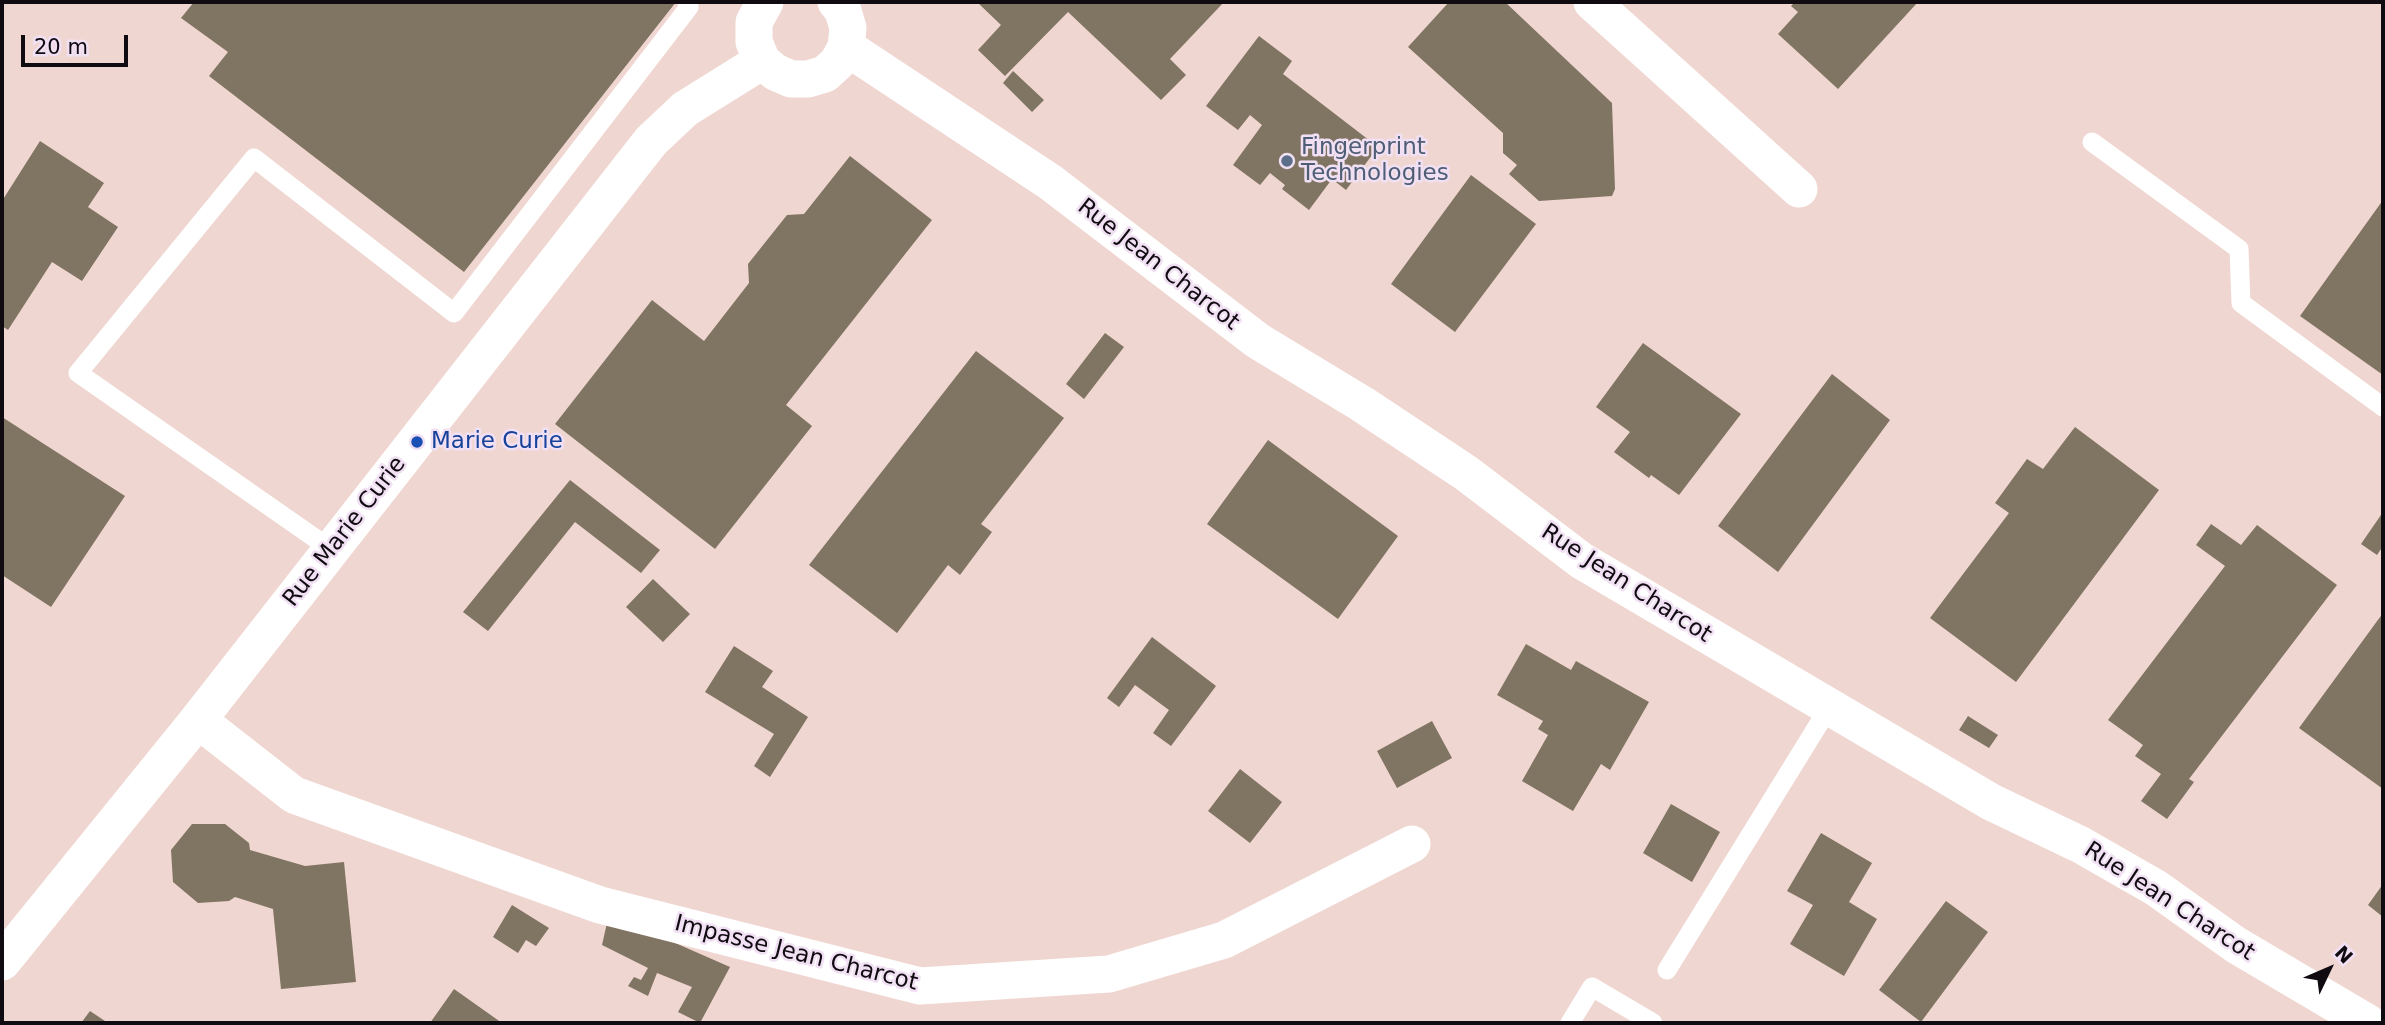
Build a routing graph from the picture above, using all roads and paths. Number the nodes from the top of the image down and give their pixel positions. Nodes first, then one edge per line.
1 (688, 2) edge
2 (836, 2) edge
3 (1592, 2) edge
4 (762, 3) edge
5 (846, 47) junction
6 (762, 61) junction
7 (2092, 142) dead end
8 (1799, 189) dead end
9 (2383, 407) edge
10 (332, 550) junction
11 (1828, 709) junction
12 (198, 720) junction
13 (1412, 844) dead end
14 (2, 962) edge
15 (1667, 970) dead end
16 (1570, 1023) edge
17 (1653, 1023) edge
18 (2368, 1023) edge

1 - 10 lane
2 - 5 street
3 - 8 street
4 - 6 street
5 - 6 street
5 - 11 street, Rue Jean Charcot
6 - 10 street, Rue Marie Curie
7 - 9 lane
10 - 12 street, Rue Marie Curie
11 - 15 lane
11 - 18 street, Rue Jean Charcot
12 - 13 street, Impasse Jean Charcot
12 - 14 street, Rue Marie Curie
16 - 17 lane

